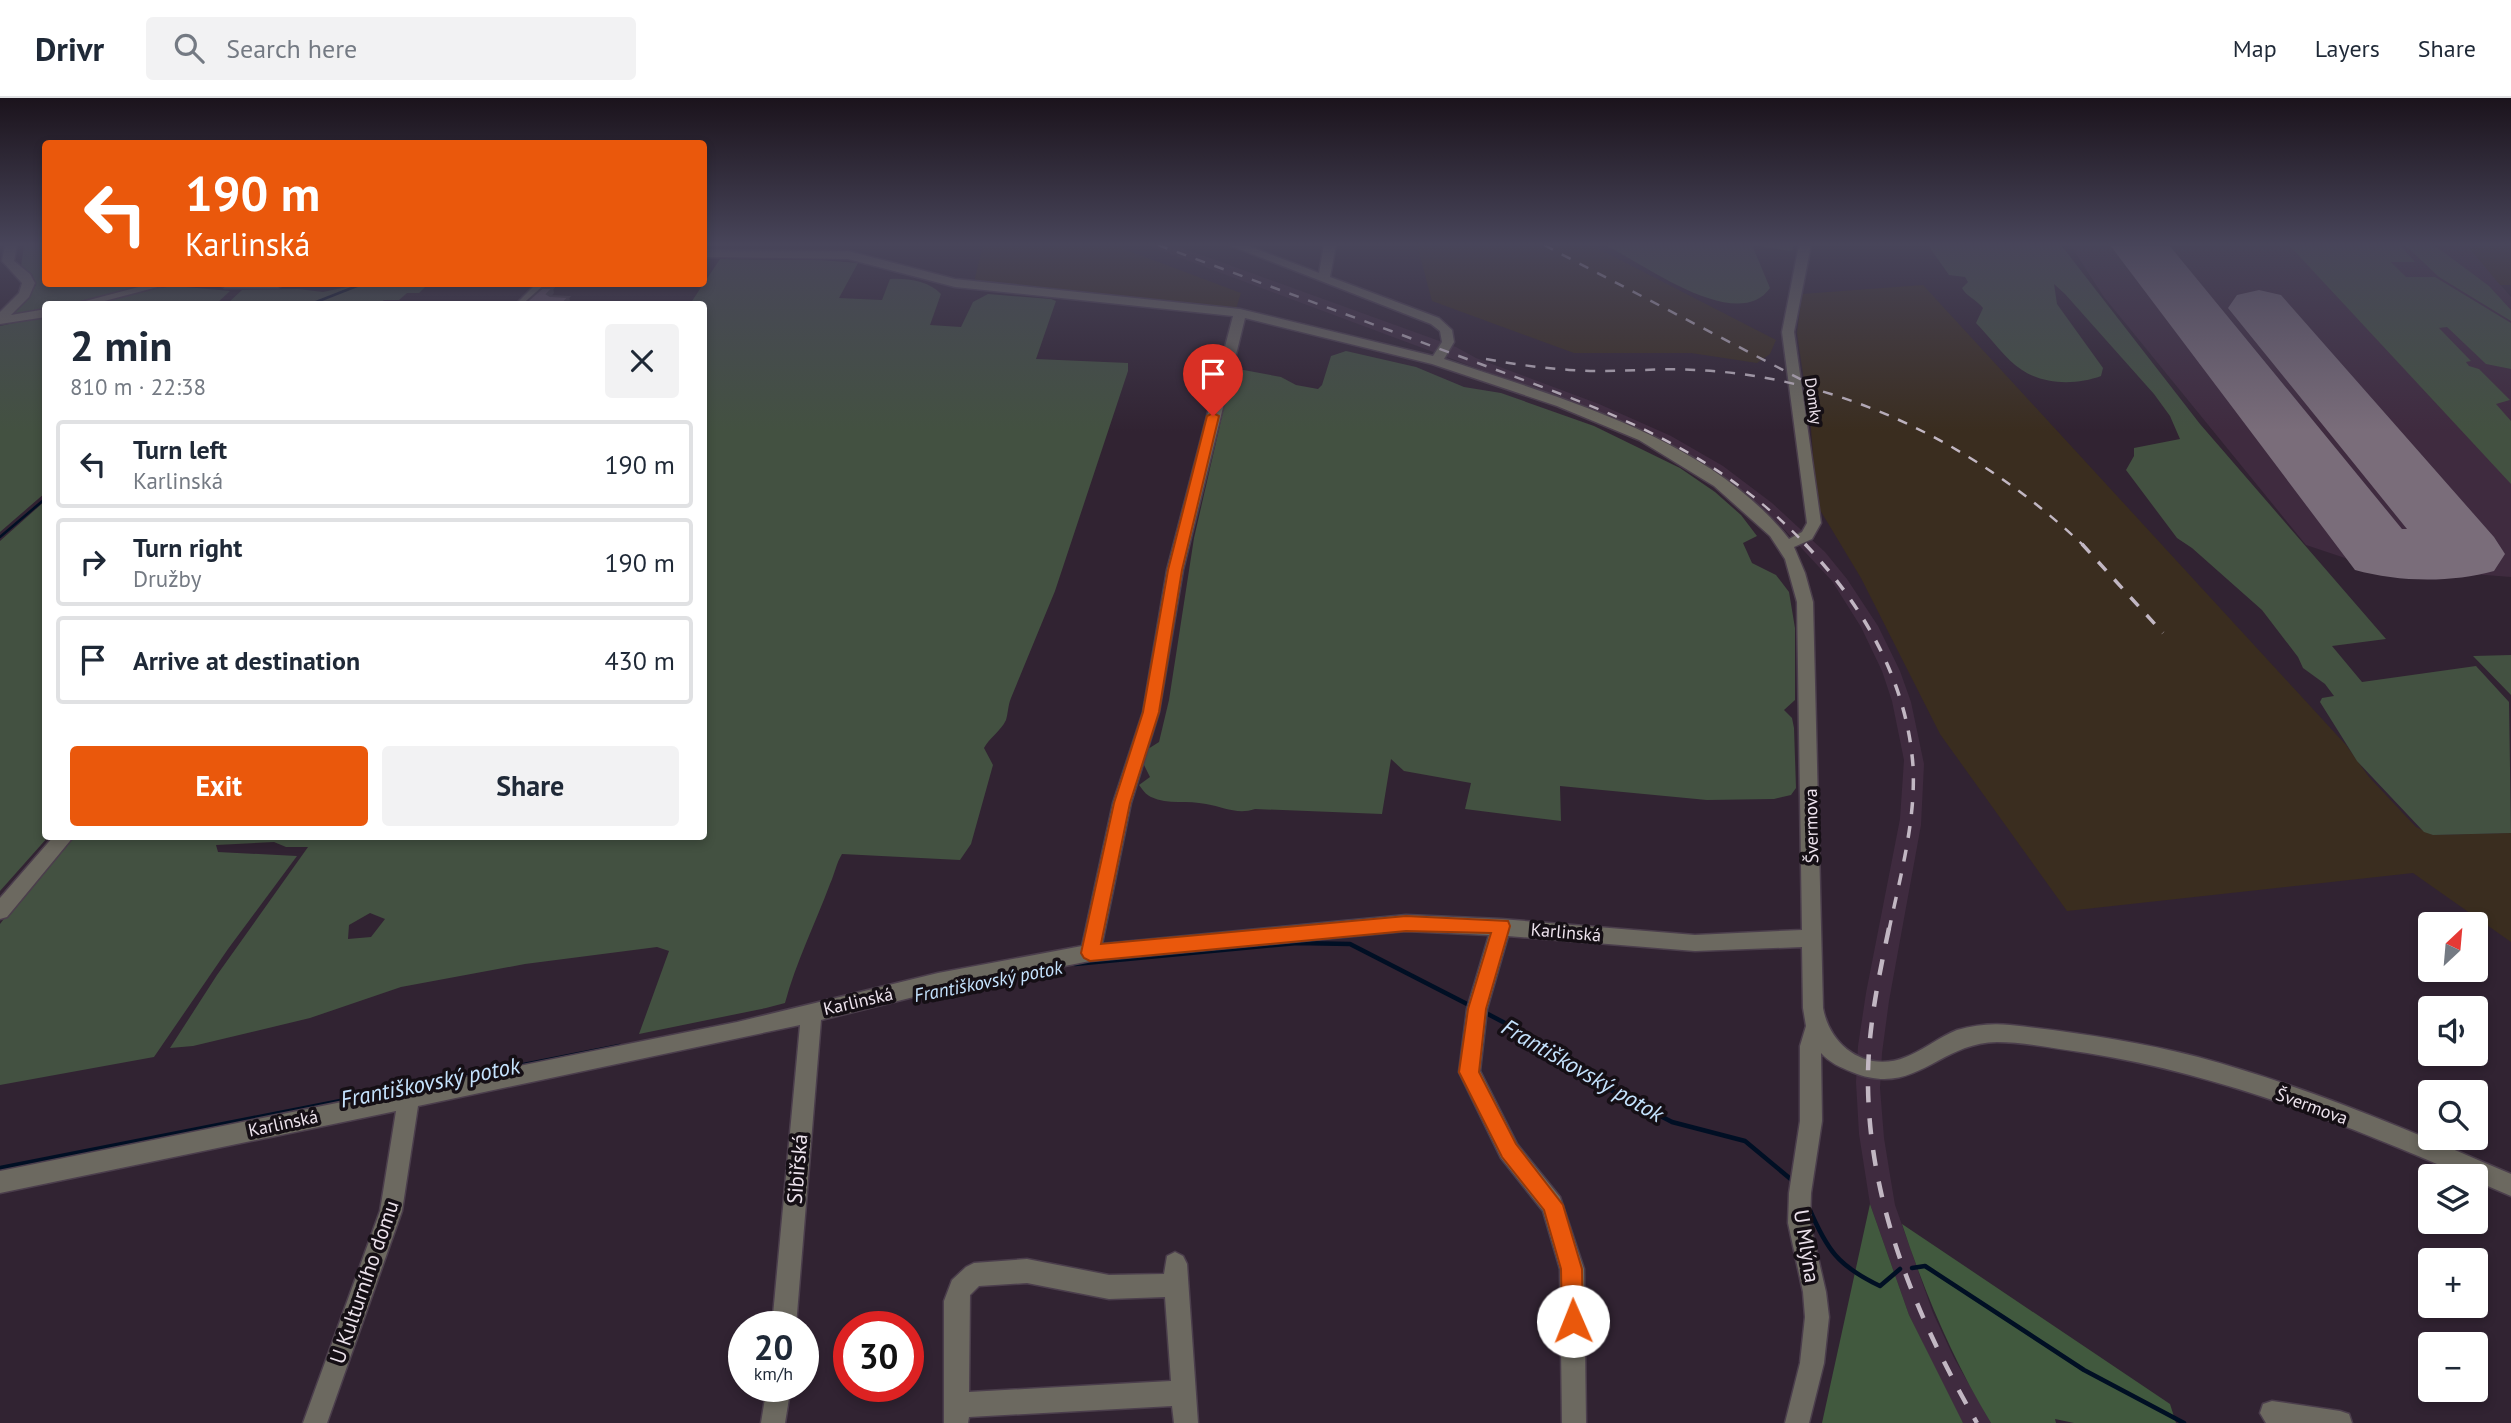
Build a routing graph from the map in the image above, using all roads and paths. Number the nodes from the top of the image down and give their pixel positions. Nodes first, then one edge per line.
1 (13, 307) edge
2 (1181, 307) edge
3 (1393, 307) edge
4 (1792, 307) edge
5 (1240, 313) junction
6 (42, 314) edge
7 (0, 320) edge
8 (1436, 361) junction
9 (1786, 545) junction
10 (62, 840) edge
11 (0, 911) edge
12 (1502, 926) junction
13 (1813, 938) junction
14 (1090, 953) junction
15 (811, 1012) junction
16 (1816, 1027) junction
17 (410, 1097) junction
18 (0, 1182) edge
19 (2511, 1185) edge
20 (785, 1311) edge
21 (1185, 1393) junction
22 (776, 1402) edge
23 (2272, 1413) dead end
24 (957, 1414) edge
25 (315, 1423) edge
26 (773, 1423) edge
27 (1186, 1423) edge
28 (1574, 1423) edge
29 (1797, 1423) edge
30 (2340, 1423) edge

1 - 7 street
2 - 5 street, Švermova
3 - 8 street
4 - 9 street, Domky
5 - 8 street, Švermova
5 - 14 street
6 - 7 street
8 - 9 street, Švermova
9 - 13 street, Švermova
10 - 11 street
12 - 13 street, Karlinská
12 - 14 street, Karlinská
12 - 28 street
13 - 16 street, Švermova
14 - 15 street, Karlinská
15 - 17 street, Karlinská
15 - 20 street, Sibiřská
16 - 19 street, Švermova
16 - 29 street, U Mlýna
17 - 18 street, Karlinská
17 - 25 street, U Kulturního domu
21 - 24 street
21 - 24 street
21 - 27 street
22 - 26 street
23 - 30 street

